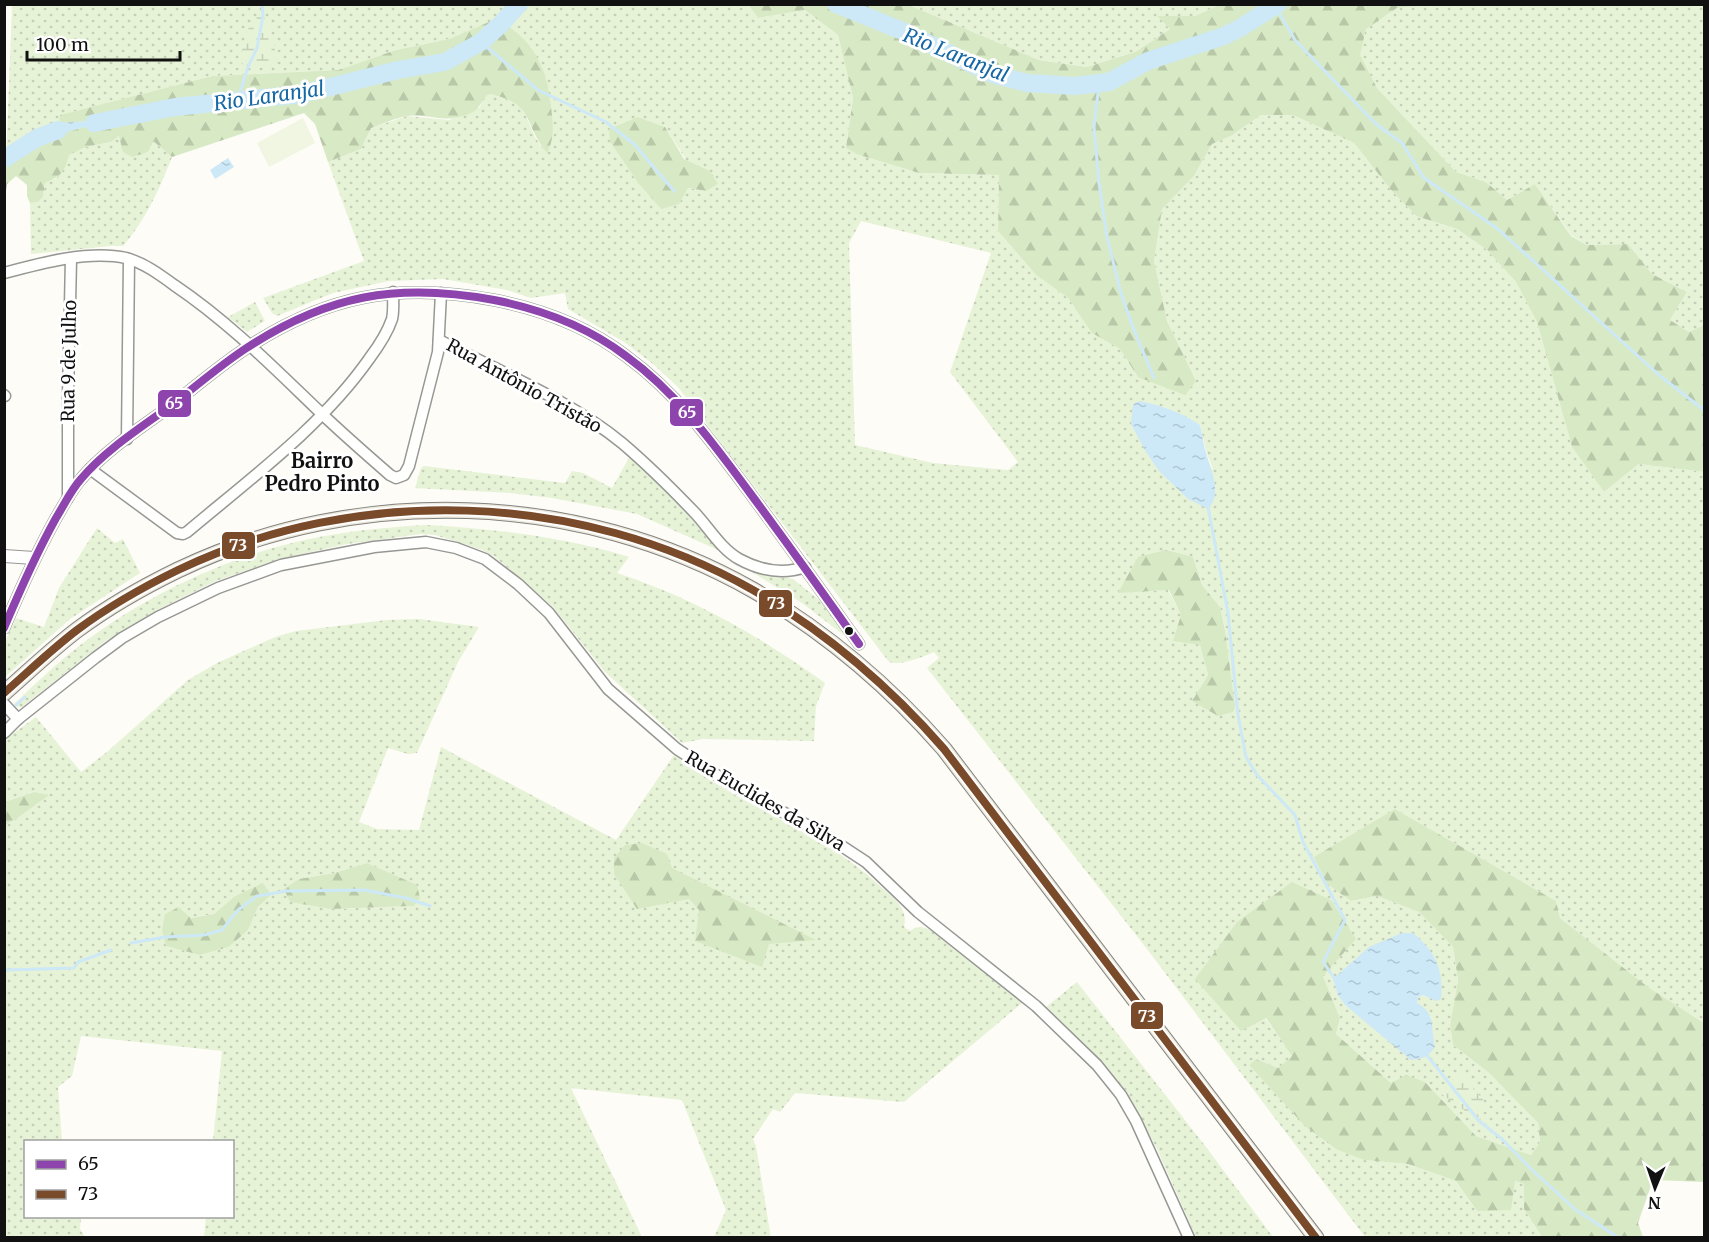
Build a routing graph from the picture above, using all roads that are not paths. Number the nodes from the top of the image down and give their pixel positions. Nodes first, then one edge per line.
1 (71, 259) junction
2 (129, 259) junction
3 (4, 273) edge
4 (393, 292) junction
5 (441, 292) junction
6 (439, 340) junction
7 (251, 345) junction
8 (322, 414) junction
9 (127, 440) junction
10 (68, 462) junction
11 (90, 470) junction
12 (81, 479) junction
13 (68, 499) junction
14 (4, 556) edge
15 (34, 558) junction
16 (805, 567) junction
17 (4, 628) edge
18 (859, 644) dead end
19 (4, 693) edge
20 (4, 704) edge
21 (18, 719) junction
22 (4, 733) edge
23 (1189, 1238) edge
24 (1316, 1238) edge

1 - 2 street
1 - 3 street
1 - 10 street, Rua 9 de Julho
2 - 7 street
2 - 9 street
4 - 5 street
4 - 7 street
4 - 8 street
5 - 6 street
5 - 16 street
6 - 8 street
6 - 16 street, Rua Antônio Tristão
7 - 8 street
7 - 9 street
8 - 11 street
9 - 11 street
10 - 12 street
10 - 13 street, Rua 9 de Julho
11 - 12 street
12 - 13 street
13 - 15 street
14 - 15 street
15 - 17 street
16 - 18 street
19 - 24 main road
20 - 21 street
21 - 22 street, Rua Euclides da Silva
21 - 23 street, Rua Euclides da Silva

